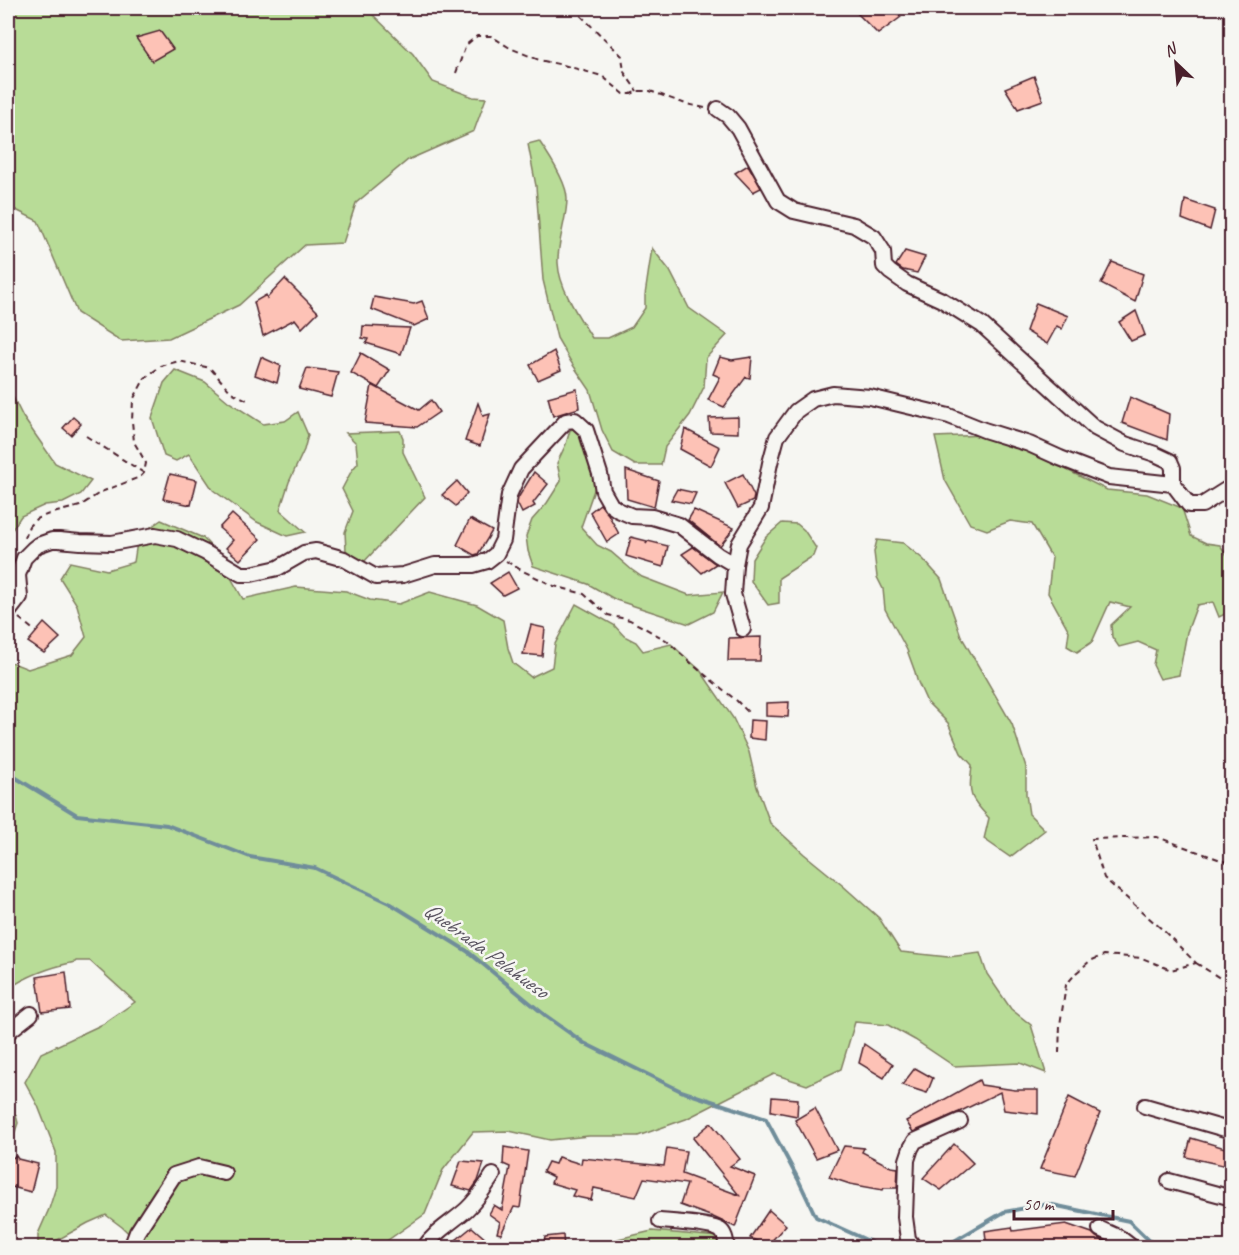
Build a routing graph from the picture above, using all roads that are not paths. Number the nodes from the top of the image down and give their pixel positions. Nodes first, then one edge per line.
1 (718, 109) road end
2 (1173, 484) junction
3 (1232, 486) edge
4 (735, 565) junction
5 (9, 610) edge
6 (743, 629) dead end
7 (31, 1014) dead end
8 (8, 1032) edge
9 (1145, 1106) dead end
10 (960, 1121) dead end
11 (1232, 1131) edge
12 (224, 1173) dead end
13 (493, 1174) dead end
14 (1168, 1181) dead end
15 (1232, 1198) edge
16 (660, 1221) dead end
17 (1100, 1229) dead end
18 (912, 1243) edge
19 (1120, 1243) edge
20 (131, 1248) edge
21 (424, 1248) edge
22 (727, 1248) edge
23 (1133, 1248) edge

1 - 2 street
2 - 3 street
2 - 4 street
4 - 5 street
4 - 6 street
7 - 8 street
9 - 11 street
10 - 18 street
12 - 20 street
13 - 21 street
14 - 15 street
16 - 22 street
17 - 19 street
19 - 23 street

